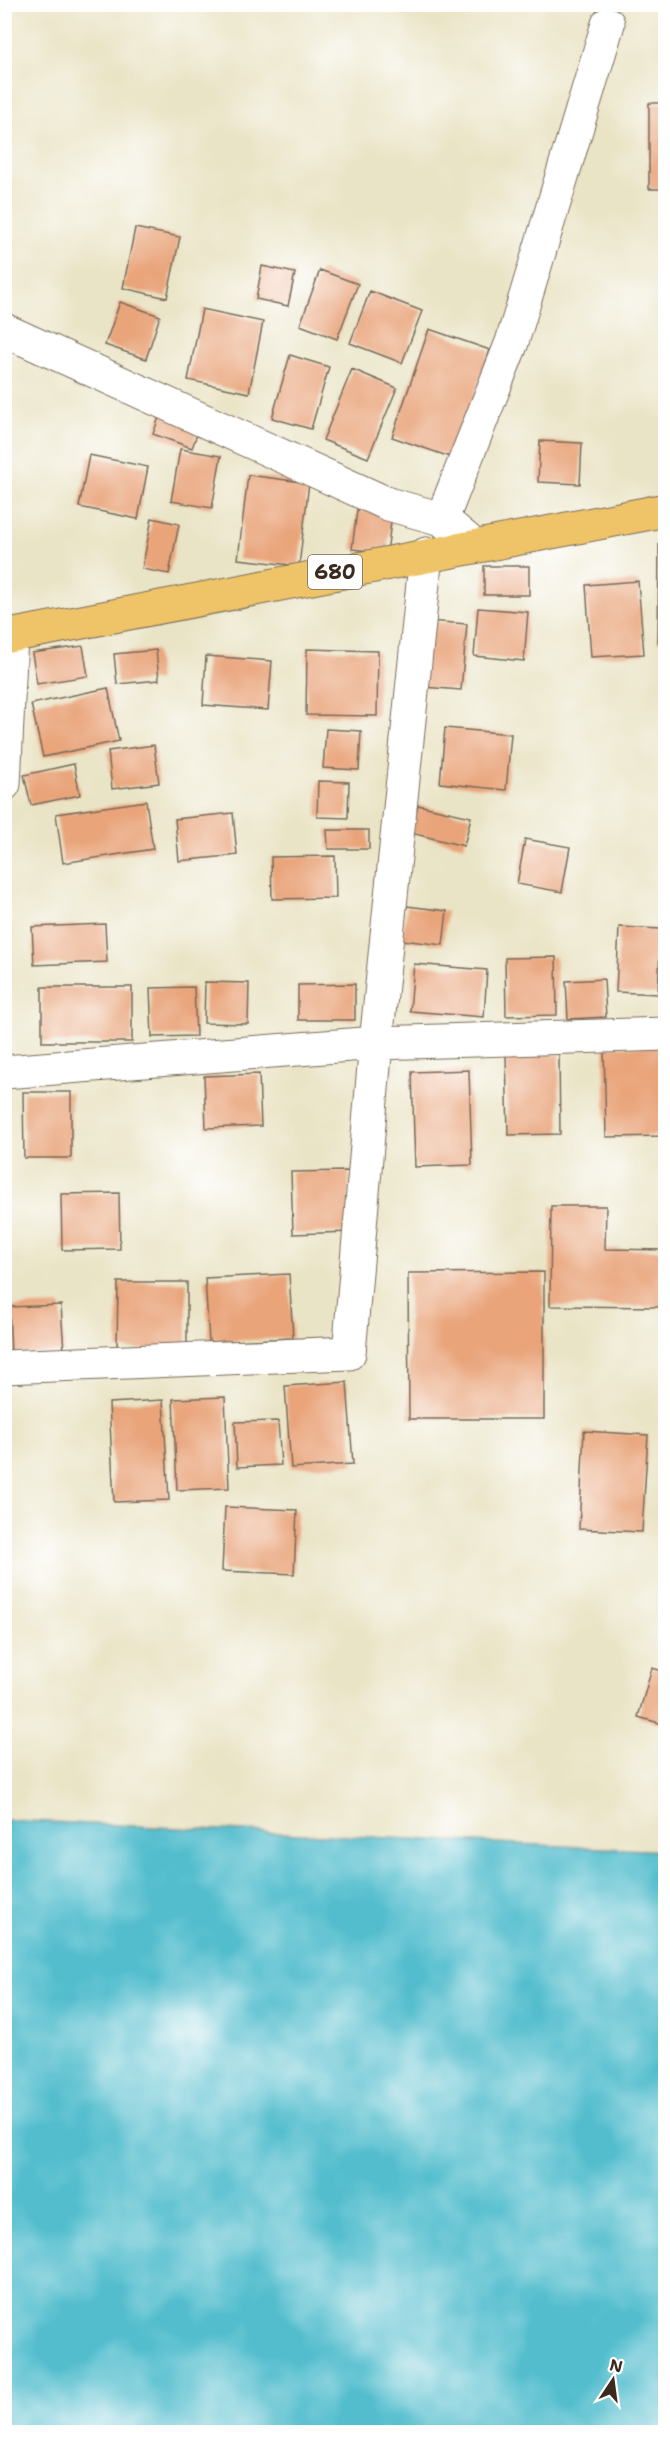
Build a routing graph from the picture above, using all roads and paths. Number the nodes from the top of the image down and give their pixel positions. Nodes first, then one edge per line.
1 (608, 24) dead end
2 (4, 330) edge
3 (666, 510) edge
4 (442, 519) junction
5 (473, 545) junction
6 (426, 554) junction
7 (8, 636) edge
8 (4, 784) edge
9 (666, 1034) edge
10 (376, 1043) junction
11 (4, 1072) edge
12 (4, 1367) edge

1 - 4 street
2 - 4 street
3 - 5 main road, 680
4 - 5 street
5 - 6 main road, 680
6 - 7 main road, 680
6 - 10 street
7 - 8 street
9 - 10 street
10 - 11 street
10 - 12 street

